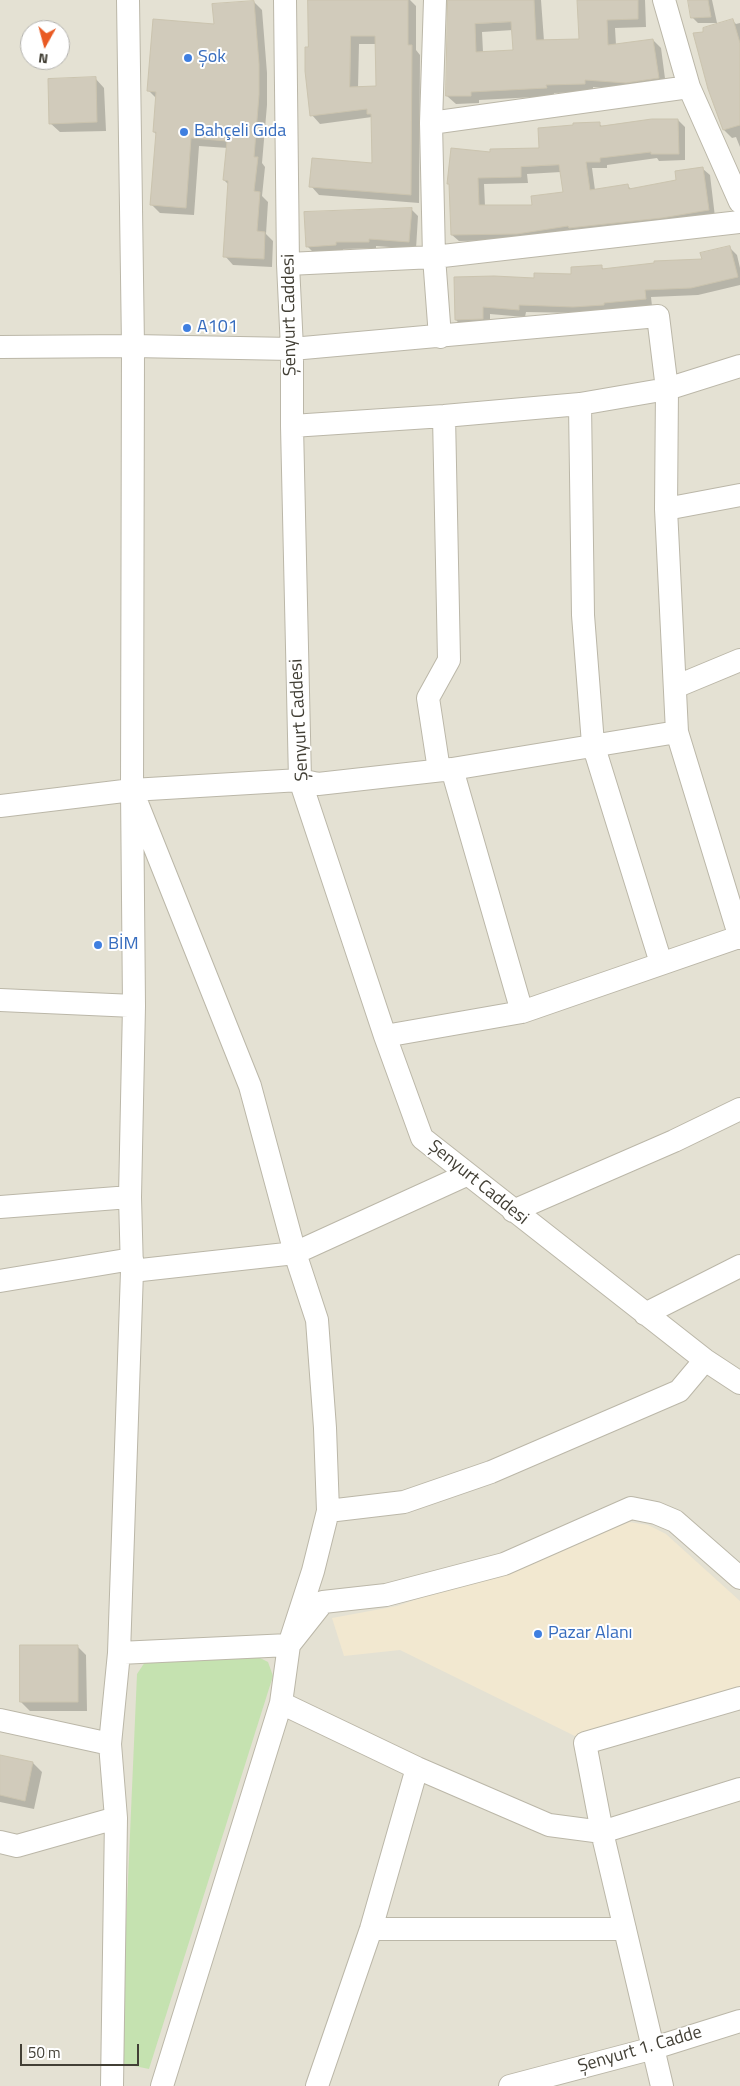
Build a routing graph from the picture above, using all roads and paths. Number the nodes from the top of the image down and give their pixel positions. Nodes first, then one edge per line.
1 (128, 0) edge
2 (286, 0) edge
3 (435, 0) edge
4 (664, 0) edge
5 (690, 87) junction
6 (431, 123) junction
7 (740, 202) edge
8 (740, 222) edge
9 (434, 257) junction
10 (288, 264) junction
11 (440, 337) junction
12 (133, 346) junction
13 (0, 347) edge
14 (292, 349) junction
15 (740, 366) edge
16 (667, 389) junction
17 (580, 404) junction
18 (444, 416) junction
19 (292, 426) junction
20 (740, 495) edge
21 (666, 509) junction
22 (740, 660) edge
23 (675, 687) junction
24 (677, 732) junction
25 (593, 744) junction
26 (446, 770) junction
27 (300, 780) junction
28 (132, 790) junction
29 (0, 806) edge
30 (740, 938) edge
31 (661, 963) junction
32 (0, 1000) edge
33 (134, 1006) junction
34 (522, 1012) junction
35 (385, 1036) junction
36 (740, 1109) edge
37 (466, 1175) junction
38 (130, 1197) junction
39 (0, 1207) edge
40 (513, 1211) junction
41 (295, 1252) junction
42 (132, 1265) junction
43 (740, 1266) edge
44 (0, 1281) edge
45 (645, 1314) junction
46 (704, 1360) junction
47 (740, 1383) edge
48 (328, 1511) junction
49 (740, 1578) edge
50 (289, 1645) junction
51 (120, 1653) junction
52 (740, 1698) edge
53 (281, 1703) junction
54 (0, 1720) edge
55 (110, 1744) junction
56 (417, 1768) junction
57 (740, 1789) edge
58 (116, 1818) junction
59 (602, 1832) junction
60 (0, 1842) edge
61 (371, 1929) junction
62 (625, 1929) junction
63 (740, 2021) edge
64 (654, 2048) junction
65 (112, 2086) edge
66 (162, 2086) edge
67 (317, 2086) edge
68 (510, 2086) edge
69 (662, 2086) edge

1 - 12 street
2 - 10 street, Şenyurt Caddesi
3 - 6 street
4 - 5 street
5 - 6 street
5 - 7 street
6 - 9 street
8 - 9 street
9 - 10 street
9 - 11 street
10 - 14 street, Şenyurt Caddesi
11 - 14 street
11 - 16 street
12 - 13 street
12 - 14 street
12 - 28 street
14 - 19 street, Şenyurt Caddesi
15 - 16 street
16 - 17 street
16 - 21 street
17 - 18 street
17 - 25 street
18 - 19 street
18 - 26 street
19 - 27 street, Şenyurt Caddesi
20 - 21 street
21 - 23 street
22 - 23 street
23 - 24 street
24 - 25 street
24 - 30 street
25 - 26 street
25 - 31 street
26 - 27 street
26 - 34 street
27 - 28 street
27 - 35 street, Şenyurt Caddesi
28 - 29 street
28 - 33 street
28 - 41 street
30 - 31 street
31 - 34 street
32 - 33 street
33 - 38 street
34 - 35 street
35 - 37 street, Şenyurt Caddesi
36 - 40 street
37 - 40 street, Şenyurt Caddesi
37 - 41 street
38 - 39 street
38 - 42 street
40 - 45 street, Şenyurt Caddesi
41 - 42 street
41 - 48 street
42 - 44 street
42 - 51 street
43 - 45 street
45 - 46 street, Şenyurt Caddesi
46 - 47 street, Şenyurt Caddesi
46 - 48 street
48 - 50 street
49 - 50 street
50 - 51 street
50 - 53 street
51 - 55 street
52 - 59 street
53 - 56 street
53 - 66 street
54 - 55 street
55 - 58 street
56 - 59 street
56 - 61 street
57 - 59 street
58 - 60 street
58 - 65 street
59 - 62 street
61 - 62 street
61 - 67 street
62 - 64 street
63 - 64 street, Şenyurt 1. Cadde
64 - 68 street, Şenyurt 1. Cadde
64 - 69 street

